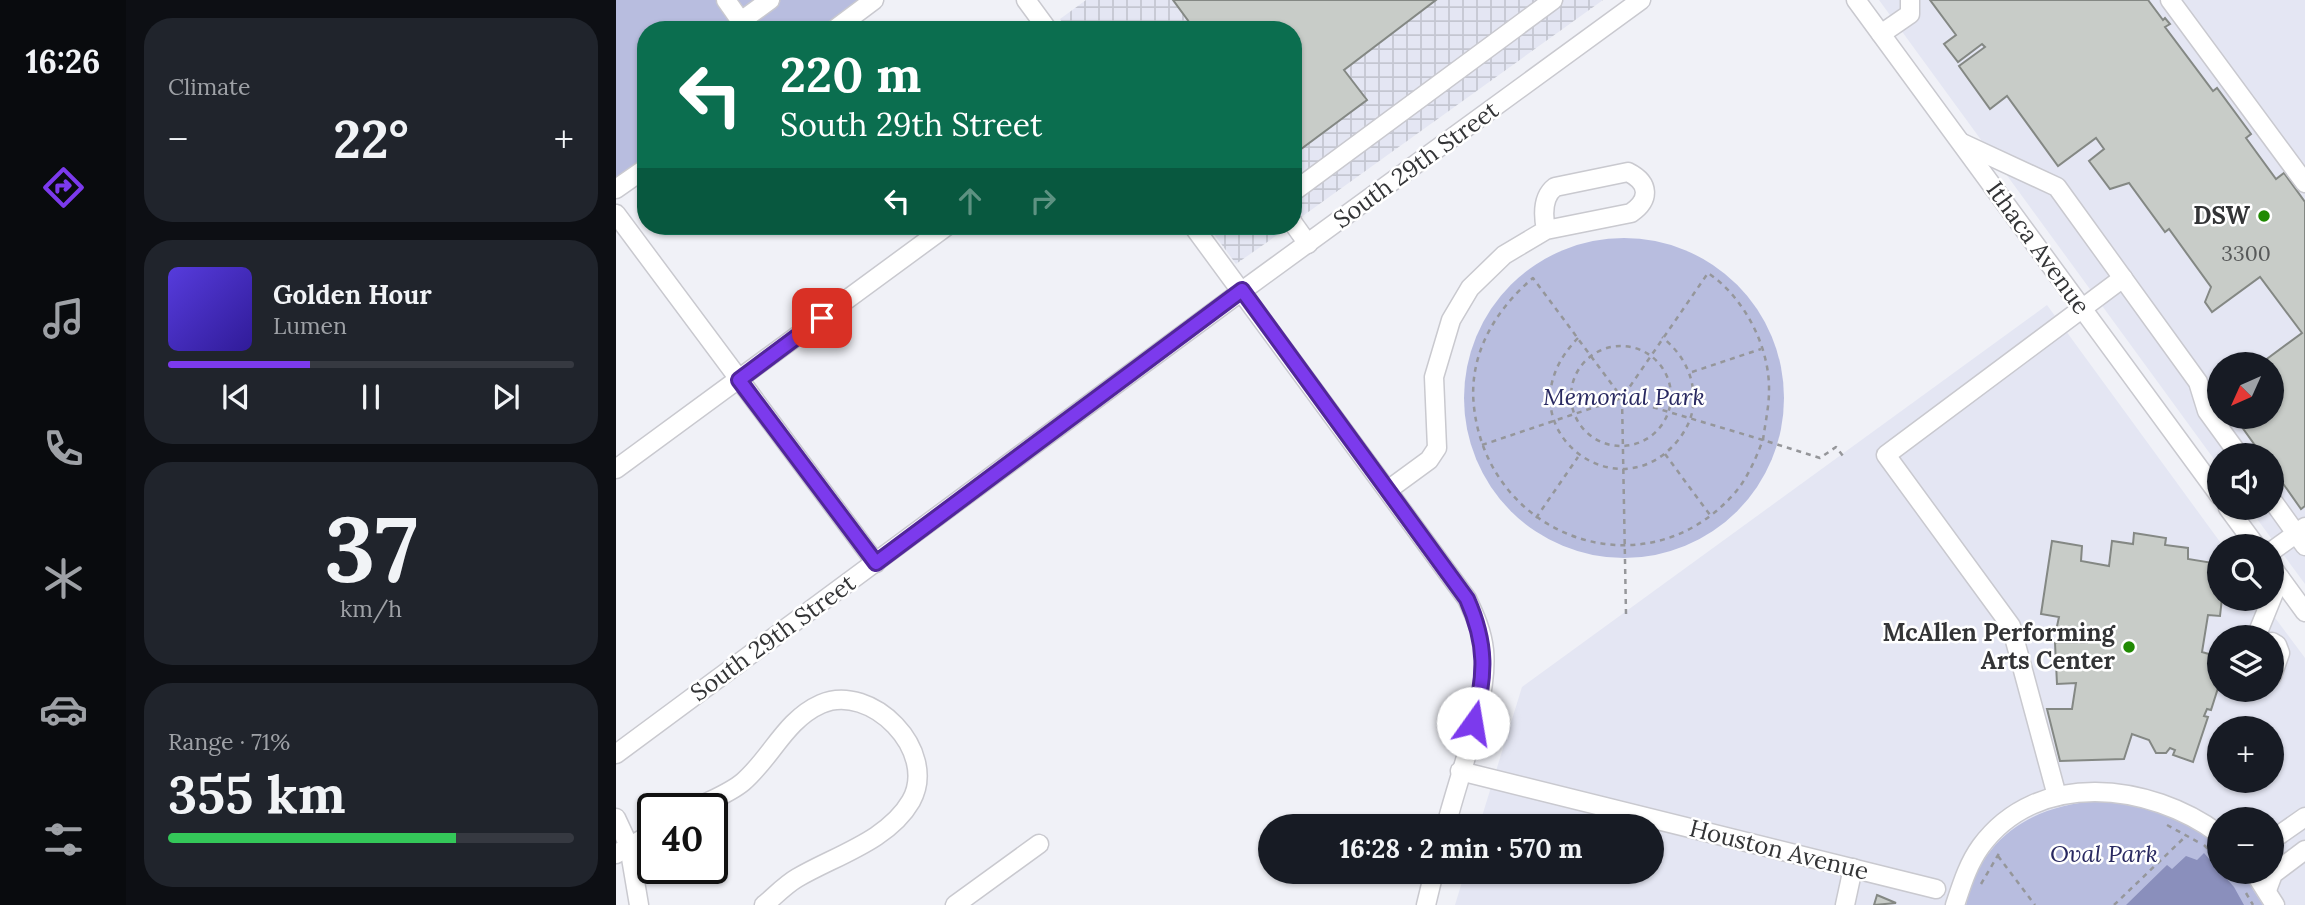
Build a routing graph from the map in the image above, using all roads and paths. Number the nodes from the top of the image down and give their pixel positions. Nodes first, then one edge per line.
1 (726, 0) edge
2 (770, 0) edge
3 (874, 0) edge
4 (1026, 0) edge
5 (1553, 0) edge
6 (1641, 0) edge
7 (1856, 0) edge
8 (1910, 0) edge
9 (2170, 0) edge
10 (741, 21) edge
11 (748, 21) edge
12 (846, 21) edge
13 (1041, 21) edge
14 (1881, 34) junction
15 (1960, 142) junction
16 (637, 174) edge
17 (2305, 183) edge
18 (1302, 185) edge
19 (616, 189) edge
20 (616, 214) edge
21 (1546, 230) junction
22 (935, 235) edge
23 (1200, 235) edge
24 (1302, 235) edge
25 (1308, 244) junction
26 (2123, 278) junction
27 (1242, 290) junction
28 (2082, 309) junction
29 (1662, 337) junction
30 (1578, 338) junction
31 (1761, 349) junction
32 (1591, 355) junction
33 (1650, 355) junction
34 (1690, 373) junction
35 (739, 380) junction
36 (1622, 397) junction
37 (1668, 412) junction
38 (1574, 414) junction
39 (1691, 418) junction
40 (1553, 421) junction
41 (1763, 440) junction
42 (2230, 443) edge
43 (1482, 445) junction
44 (1622, 446) junction
45 (1665, 454) junction
46 (1578, 456) junction
47 (1843, 456) dead end
48 (616, 469) edge
49 (1623, 470) junction
50 (2207, 479) edge
51 (1388, 490) junction
52 (1710, 514) junction
53 (2284, 514) edge
54 (1536, 518) junction
55 (2302, 535) edge
56 (1624, 545) junction
57 (2284, 545) edge
58 (876, 563) junction
59 (2284, 583) edge
60 (2305, 612) edge
61 (1626, 614) dead end
62 (616, 754) edge
63 (1460, 771) junction
64 (724, 793) edge
65 (2057, 796) junction
66 (1449, 814) edge
67 (2305, 817) edge
68 (616, 818) edge
69 (2166, 825) dead end
70 (2207, 826) edge
71 (2284, 832) edge
72 (2186, 836) junction
73 (1039, 844) dead end
74 (2003, 848) dead end
75 (2207, 848) edge
76 (623, 850) edge
77 (2305, 850) edge
78 (1998, 856) junction
79 (1853, 868) junction
80 (1967, 872) junction
81 (1431, 884) edge
82 (2256, 884) edge
83 (1936, 889) junction
84 (1977, 892) dead end
85 (2246, 893) dead end
86 (2271, 897) edge
87 (639, 905) edge
88 (764, 905) edge
89 (955, 905) edge
90 (1426, 905) edge
91 (1845, 905) edge
92 (1949, 905) edge
93 (1955, 905) edge
94 (2035, 905) edge
95 (2114, 905) edge
96 (2253, 905) edge

1 - 10 street
2 - 11 street
3 - 12 street
4 - 13 street
5 - 18 street
6 - 25 street, South 29th Street
7 - 14 street, Ithaca Avenue
8 - 14 street
9 - 17 street
14 - 15 street, Ithaca Avenue
15 - 26 street
15 - 28 street, Ithaca Avenue
16 - 19 street
20 - 35 street
21 - 21 street
21 - 51 street
22 - 35 street
23 - 27 street
24 - 25 street
25 - 27 street, South 29th Street
26 - 28 street
26 - 42 street
27 - 51 street
27 - 58 street, South 29th Street
28 - 50 street, Ithaca Avenue
28 - 65 street
29 - 31 path
29 - 33 path
29 - 34 path
30 - 32 path
30 - 40 path
30 - 43 path
31 - 34 path
31 - 41 path
32 - 33 path
32 - 36 path
32 - 38 path
33 - 36 path
33 - 37 path
34 - 39 path
35 - 48 street
35 - 58 street
36 - 37 path
36 - 38 path
36 - 44 path
37 - 39 path
37 - 44 path
38 - 40 path
38 - 44 path
39 - 41 path
39 - 45 path
40 - 43 path
40 - 46 path
41 - 47 path
41 - 52 path
43 - 54 path
44 - 49 path
45 - 49 path
45 - 52 path
46 - 49 path
46 - 54 path
49 - 56 path
51 - 63 street
52 - 56 path
53 - 55 street
54 - 56 path
55 - 57 street
56 - 61 path
58 - 62 street, South 29th Street
59 - 60 street
63 - 66 street
63 - 79 street, Houston Avenue
64 - 88 street
65 - 70 street
65 - 80 street
67 - 71 street
68 - 76 street
69 - 72 path
72 - 75 path
72 - 95 path
73 - 89 street
74 - 78 path
76 - 87 street
77 - 86 street
78 - 84 path
78 - 94 path
79 - 83 street, Houston Avenue
79 - 91 street
80 - 83 street
80 - 93 street
81 - 90 street
82 - 86 street
83 - 92 street
85 - 96 path

